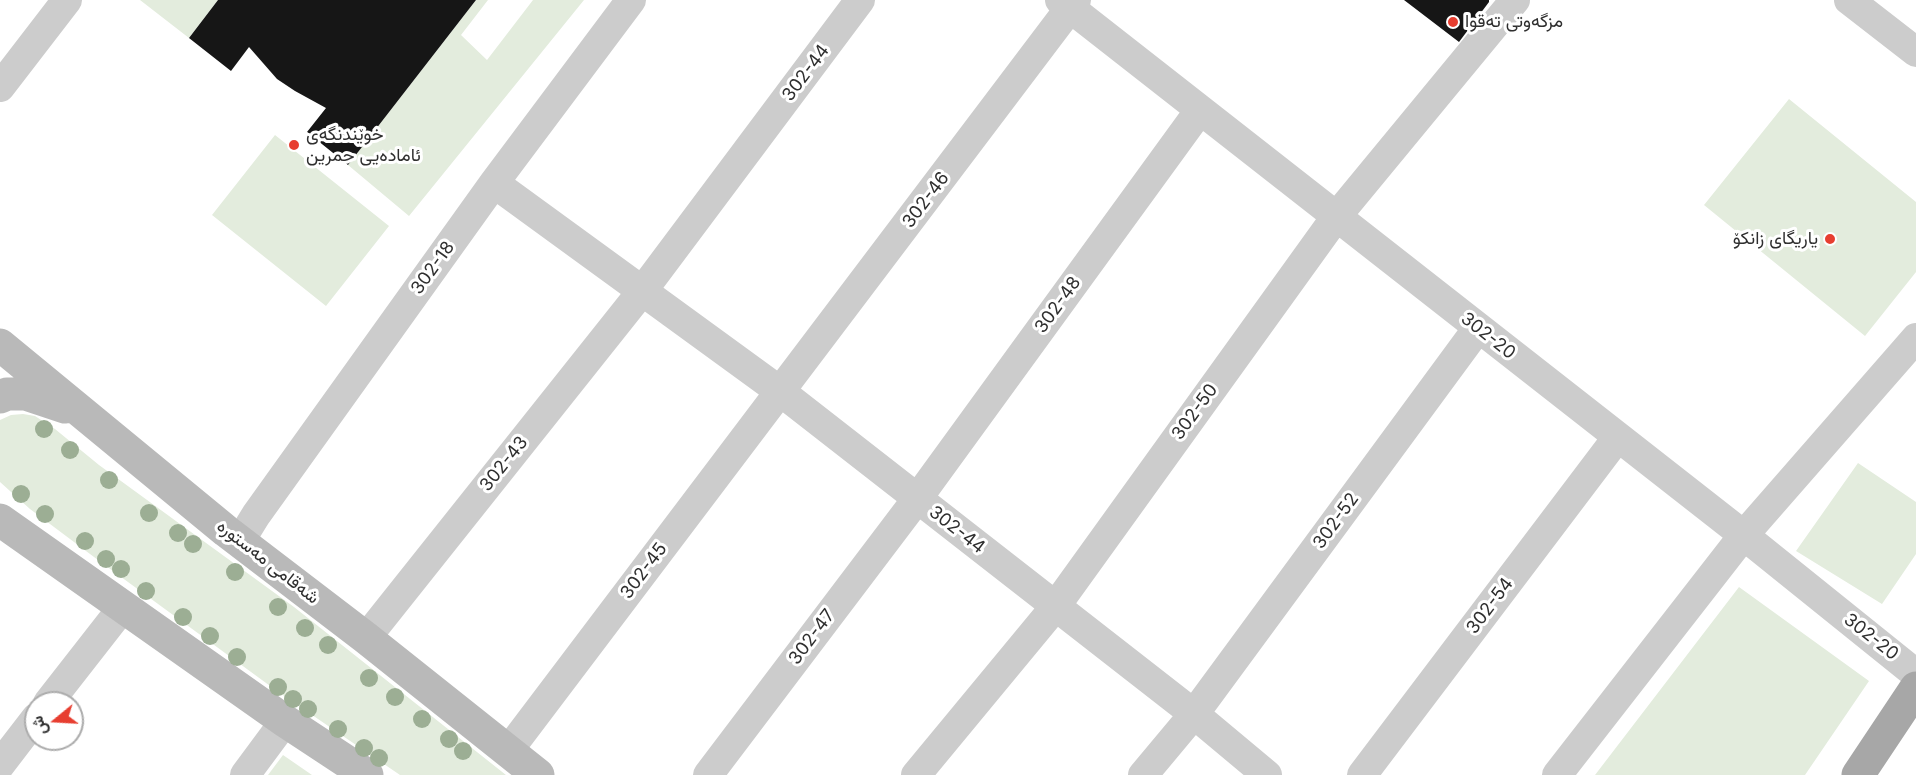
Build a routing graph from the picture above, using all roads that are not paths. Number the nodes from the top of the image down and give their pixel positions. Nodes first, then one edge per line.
1 (68, 0) edge
2 (632, 0) edge
3 (860, 0) edge
4 (1515, 0) edge
5 (1848, 0) edge
6 (1069, 3) edge
7 (1916, 52) edge
8 (0, 87) edge
9 (1200, 110) junction
10 (494, 183) junction
11 (1336, 217) junction
12 (643, 290) junction
13 (1478, 328) junction
14 (1916, 338) edge
15 (0, 345) edge
16 (781, 392) junction
17 (0, 398) edge
18 (81, 413) junction
19 (1617, 438) junction
20 (917, 499) junction
21 (0, 504) edge
22 (0, 520) edge
23 (1743, 536) junction
24 (240, 541) junction
25 (34, 544) junction
26 (123, 607) junction
27 (1055, 607) junction
28 (366, 638) junction
29 (1916, 674) edge
30 (1916, 688) edge
31 (57, 691) edge
32 (1194, 714) junction
33 (285, 721) junction
34 (24, 734) edge
35 (508, 751) junction
36 (0, 765) edge
37 (245, 775) edge
38 (367, 775) edge
39 (538, 775) edge
40 (708, 775) edge
41 (916, 775) edge
42 (1143, 775) edge
43 (1267, 775) edge
44 (1362, 775) edge
45 (1557, 775) edge
46 (1858, 775) edge

1 - 8 street
2 - 10 street, 302-18
3 - 12 street, 302-44
4 - 11 street, 302-50
5 - 7 street
6 - 9 street, 302-20
6 - 16 street, 302-46
9 - 11 street, 302-20
9 - 20 street, 302-48
10 - 12 street, 302-44
10 - 24 street, 302-18
11 - 13 street, 302-20
11 - 27 street, 302-50
12 - 16 street, 302-44
12 - 28 street, 302-43
13 - 19 street, 302-20
13 - 32 street, 302-52
14 - 23 street
15 - 18 main road, شەقامی مەستورە
16 - 20 street, 302-44
16 - 35 street, 302-45
17 - 18 main road
18 - 24 main road, شەقامی مەستورە
19 - 23 street, 302-20
19 - 44 street, 302-54
20 - 27 street, 302-44
20 - 40 street, 302-47
21 - 25 main road
22 - 25 main road
23 - 29 street, 302-20
23 - 45 street
24 - 28 main road, شەقامی مەستورە
25 - 26 main road
26 - 31 street
26 - 33 main road
27 - 32 street, 302-44
27 - 41 street, 302-50
28 - 35 main road, شەقامی مەستورە
30 - 46 main road
32 - 42 street, 302-52
32 - 43 street, 302-44
33 - 37 street
33 - 38 main road
34 - 36 street
35 - 39 main road, شەقامی مەستورە

